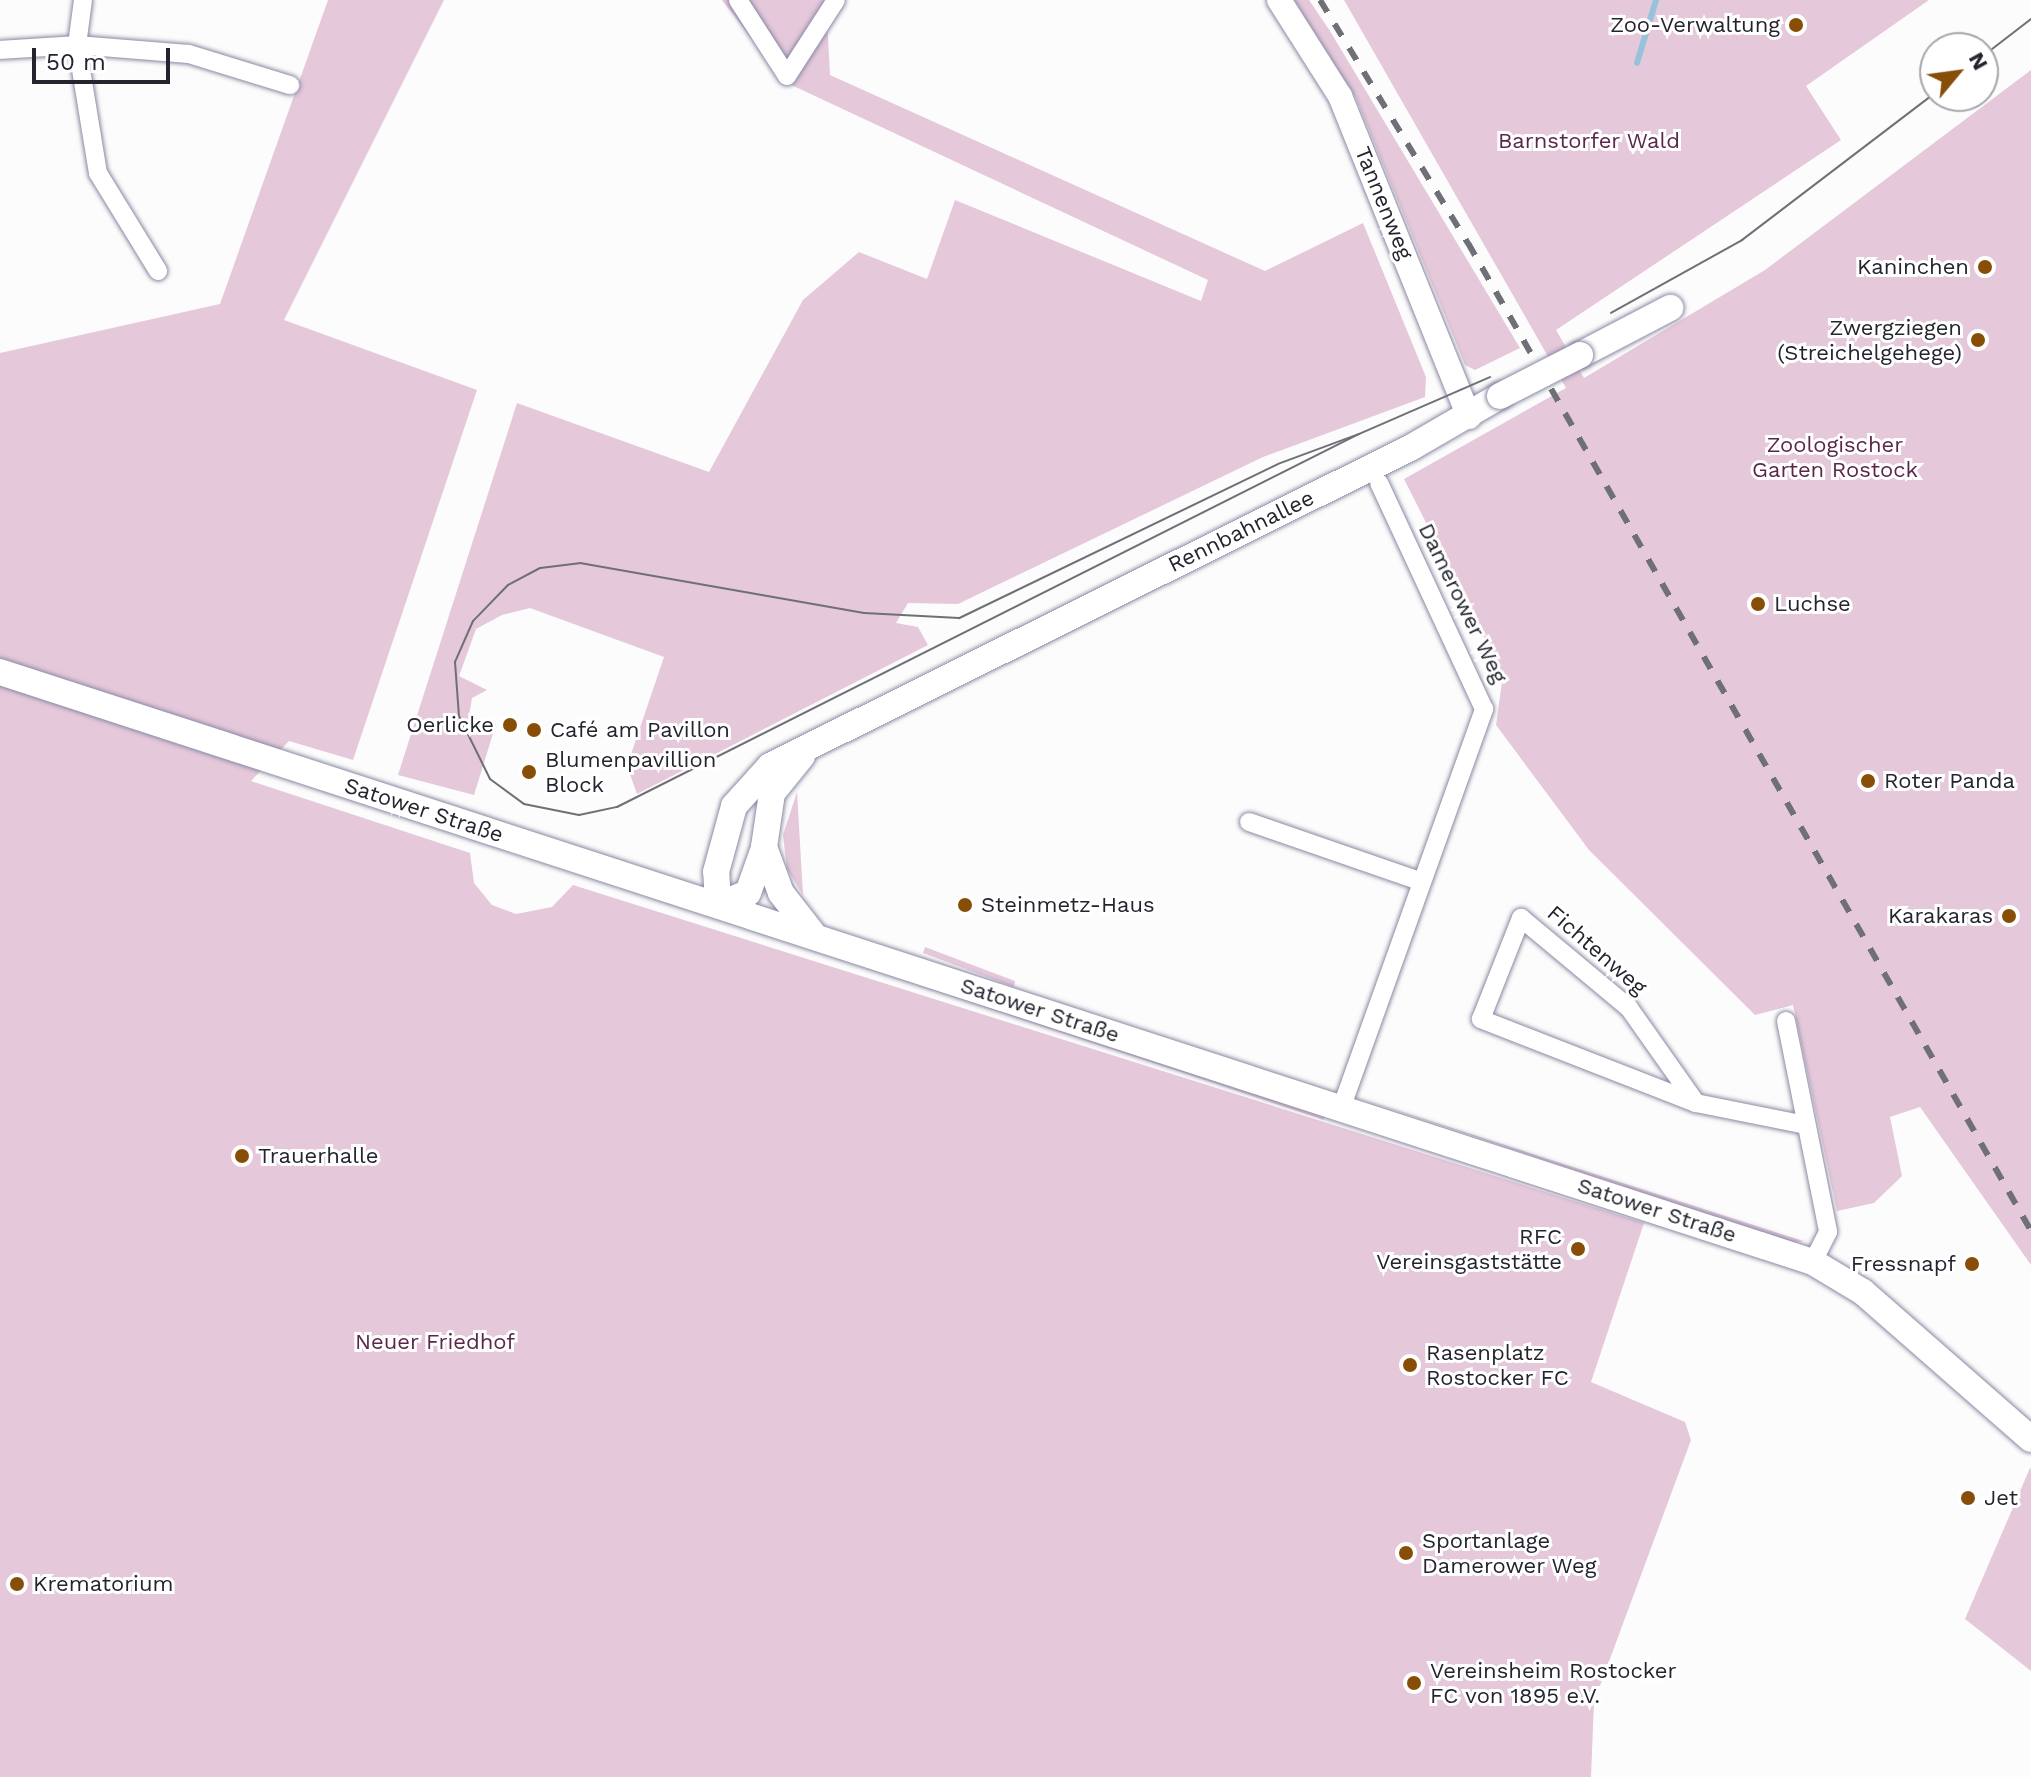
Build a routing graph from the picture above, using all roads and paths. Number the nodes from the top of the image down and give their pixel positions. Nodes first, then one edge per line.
1 (83, 0) edge
2 (738, 0) edge
3 (836, 0) edge
4 (1279, 0) edge
5 (77, 45) junction
6 (0, 50) edge
7 (290, 85) dead end
8 (158, 271) dead end
9 (1670, 308) dead end
10 (1469, 417) junction
11 (1379, 483) dead end
12 (0, 672) edge
13 (810, 748) junction
14 (1249, 822) dead end
15 (764, 847) junction
16 (1422, 882) junction
17 (718, 905) junction
18 (813, 934) junction
19 (1786, 1021) dead end
20 (1696, 1103) junction
21 (1342, 1106) junction
22 (1806, 1125) junction
23 (1813, 1262) junction
24 (2031, 1439) edge

1 - 5 street
2 - 3 street
4 - 10 street, Tannenweg
5 - 6 street
5 - 7 street
5 - 8 street
9 - 10 main road, Rennbahnallee, bridge
10 - 13 main road, Rennbahnallee
11 - 16 street, Damerower Weg
12 - 17 main road, Satower Straße
13 - 15 main road, Rennbahnallee
13 - 17 main road, Rennbahnallee
14 - 16 street
15 - 17 main road, Rennbahnallee
15 - 18 main road, Rennbahnallee
16 - 21 street, Damerower Weg
17 - 18 main road, Satower Straße
18 - 21 main road, Satower Straße
19 - 22 street
20 - 20 street, Fichtenweg
20 - 22 street, Fichtenweg
21 - 23 main road, Satower Straße
22 - 23 street
23 - 24 main road, Satower Straße

